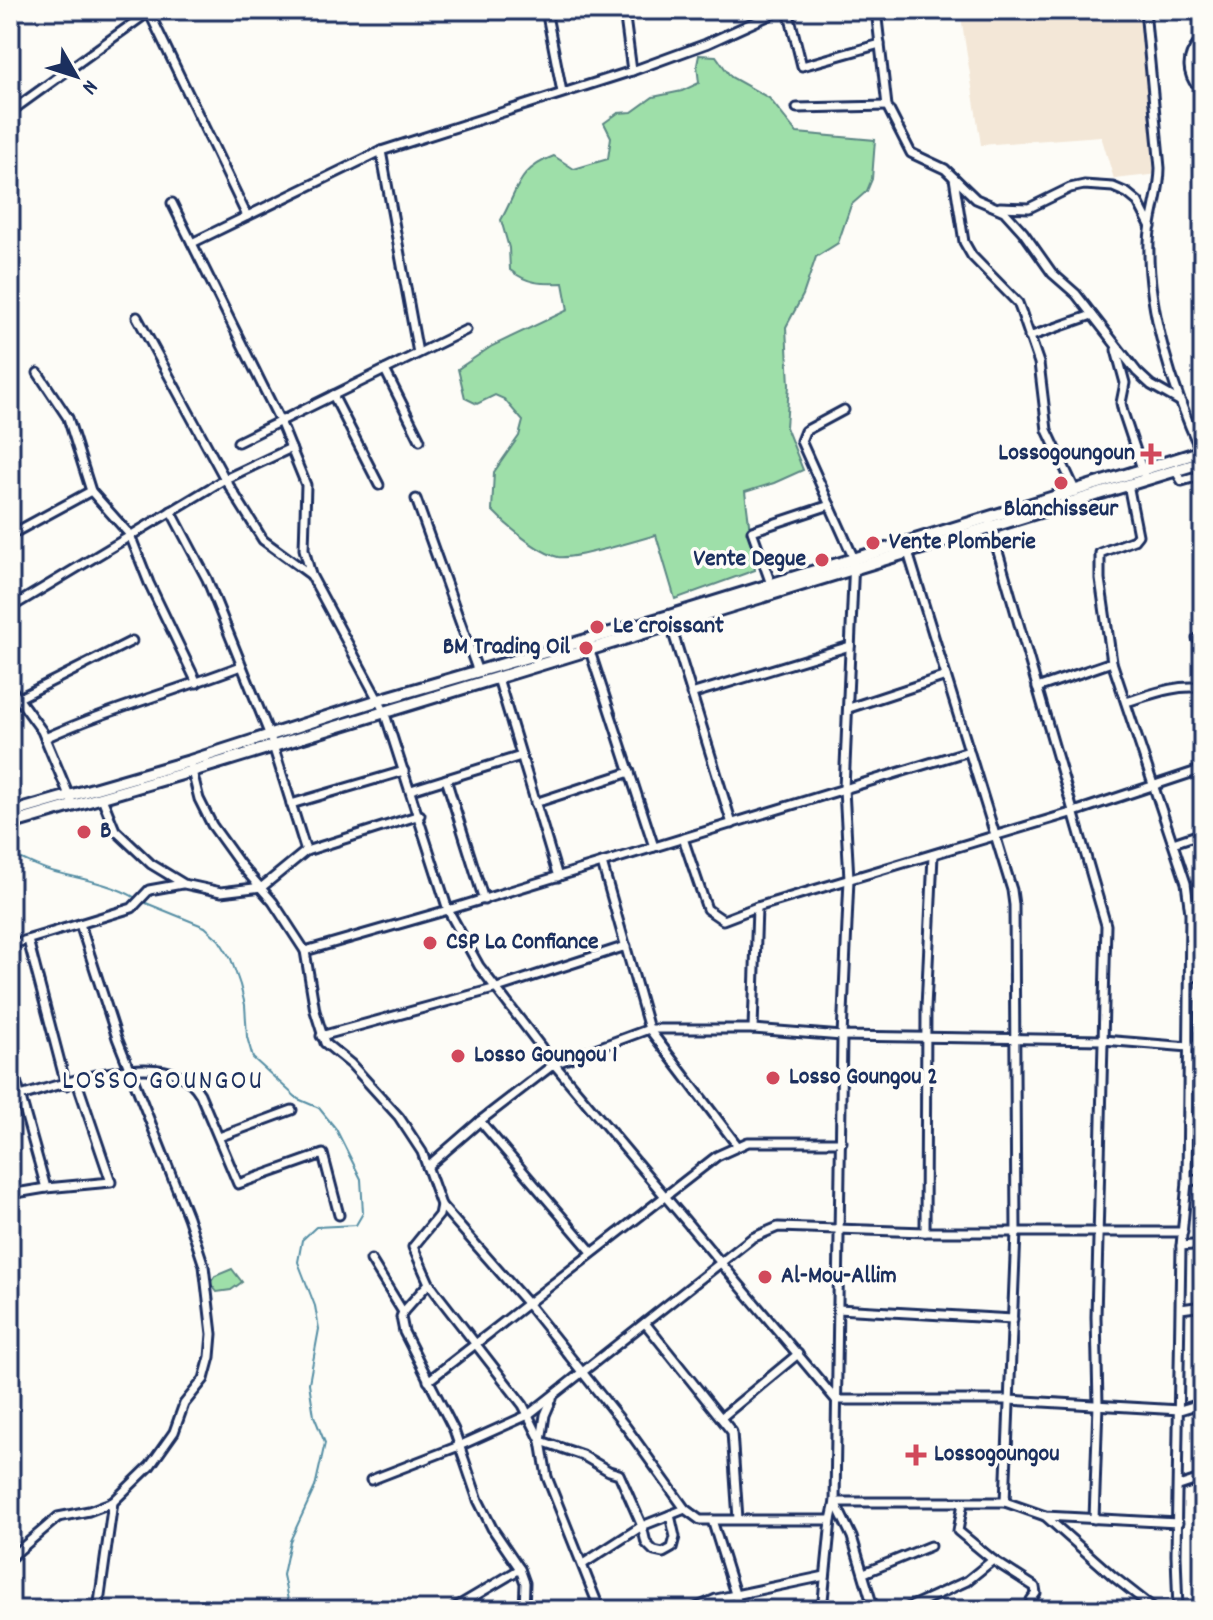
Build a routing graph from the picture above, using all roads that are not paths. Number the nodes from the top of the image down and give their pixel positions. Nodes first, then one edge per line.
1 (546, 10) edge
2 (624, 10) edge
3 (781, 10) edge
4 (788, 10) edge
5 (876, 10) edge
6 (1145, 10) edge
7 (151, 11) edge
8 (1203, 38) edge
9 (880, 44) junction
10 (632, 71) junction
11 (1203, 83) edge
12 (562, 92) junction
13 (887, 106) junction
14 (797, 108) dead end
15 (10, 112) edge
16 (381, 151) junction
17 (954, 178) junction
18 (172, 203) dead end
19 (994, 206) junction
20 (247, 216) junction
21 (1151, 228) junction
22 (192, 243) junction
23 (1092, 315) junction
24 (137, 317) dead end
25 (466, 330) dead end
26 (1029, 337) junction
27 (1114, 343) junction
28 (418, 353) junction
29 (385, 370) junction
30 (38, 373) dead end
31 (333, 395) junction
32 (1181, 402) junction
33 (844, 410) dead end
34 (280, 421) junction
35 (420, 440) dead end
36 (238, 442) dead end
37 (291, 448) junction
38 (1202, 455) edge
39 (1175, 470) junction
40 (1144, 474) junction
41 (1203, 475) edge
42 (225, 479) junction
43 (1128, 484) junction
44 (379, 485) dead end
45 (91, 491) junction
46 (1076, 492) junction
47 (416, 499) dead end
48 (830, 505) junction
49 (171, 511) junction
50 (990, 522) junction
51 (10, 535) edge
52 (130, 535) junction
53 (908, 547) junction
54 (853, 564) junction
55 (311, 575) junction
56 (771, 584) junction
57 (10, 608) edge
58 (670, 621) junction
59 (132, 641) dead end
60 (588, 644) junction
61 (850, 646) junction
62 (1112, 662) junction
63 (241, 666) junction
64 (478, 672) junction
65 (946, 676) junction
66 (498, 678) junction
67 (197, 683) junction
68 (10, 687) edge
69 (1037, 688) junction
70 (1203, 688) edge
71 (691, 694) junction
72 (19, 698) junction
73 (379, 700) junction
74 (1126, 702) junction
75 (849, 708) junction
76 (384, 711) junction
77 (45, 738) junction
78 (271, 741) junction
79 (969, 751) junction
80 (521, 756) junction
81 (191, 766) junction
82 (1203, 769) edge
83 (404, 771) junction
84 (630, 772) junction
85 (446, 779) junction
86 (1152, 785) junction
87 (844, 789) junction
88 (411, 790) junction
89 (102, 798) junction
90 (71, 802) junction
91 (535, 803) junction
92 (291, 804) junction
93 (1074, 812) junction
94 (10, 813) edge
95 (420, 815) junction
96 (10, 824) edge
97 (732, 824) junction
98 (1203, 833) edge
99 (995, 835) junction
100 (683, 838) junction
101 (1173, 843) junction
102 (654, 847) junction
103 (306, 851) junction
104 (933, 855) junction
105 (602, 863) junction
106 (558, 877) junction
107 (849, 879) junction
108 (184, 884) junction
109 (262, 887) junction
110 (484, 900) junction
111 (1203, 900) edge
112 (1189, 904) junction
113 (757, 907) junction
114 (448, 910) junction
115 (80, 924) junction
116 (28, 940) junction
117 (10, 945) edge
118 (626, 946) junction
119 (305, 951) junction
120 (1203, 974) edge
121 (1190, 978) junction
122 (497, 988) junction
123 (649, 1029) junction
124 (753, 1029) junction
125 (321, 1036) junction
126 (842, 1036) junction
127 (927, 1036) junction
128 (1015, 1037) junction
129 (1103, 1040) junction
130 (1203, 1043) edge
131 (1189, 1047) junction
132 (10, 1059) edge
133 (554, 1064) junction
134 (131, 1068) junction
135 (77, 1082) junction
136 (66, 1085) junction
137 (21, 1096) junction
138 (10, 1099) edge
139 (292, 1110) dead end
140 (1203, 1117) edge
141 (480, 1121) junction
142 (1187, 1122) junction
143 (219, 1137) junction
144 (842, 1142) junction
145 (737, 1145) junction
146 (427, 1167) junction
147 (1203, 1178) edge
148 (1187, 1182) junction
149 (46, 1188) junction
150 (10, 1194) edge
151 (664, 1195) junction
152 (441, 1205) junction
153 (339, 1215) dead end
154 (841, 1229) junction
155 (925, 1232) junction
156 (1016, 1232) junction
157 (1098, 1232) junction
158 (1183, 1232) junction
159 (1203, 1244) edge
160 (1181, 1246) junction
161 (592, 1252) junction
162 (371, 1260) dead end
163 (722, 1263) junction
164 (429, 1283) junction
165 (527, 1303) junction
166 (1203, 1306) edge
167 (838, 1309) junction
168 (1181, 1309) junction
169 (403, 1312) junction
170 (1013, 1319) junction
171 (645, 1323) junction
172 (476, 1343) junction
173 (798, 1354) junction
174 (582, 1372) junction
175 (428, 1381) junction
176 (555, 1394) junction
177 (836, 1400) junction
178 (1008, 1400) junction
179 (1203, 1403) edge
180 (1098, 1404) junction
181 (1180, 1410) junction
182 (528, 1415) junction
183 (722, 1417) junction
184 (541, 1441) junction
185 (459, 1446) junction
186 (1203, 1478) edge
187 (371, 1480) dead end
188 (1179, 1486) junction
189 (113, 1502) junction
190 (835, 1502) junction
191 (1005, 1502) junction
192 (963, 1503) junction
193 (685, 1509) junction
194 (670, 1515) junction
195 (1045, 1516) junction
196 (738, 1519) junction
197 (1094, 1519) junction
198 (712, 1520) junction
199 (831, 1520) junction
200 (1178, 1523) junction
201 (642, 1526) junction
202 (930, 1546) dead end
203 (10, 1558) edge
204 (993, 1560) junction
205 (583, 1564) junction
206 (520, 1569) junction
207 (864, 1573) junction
208 (825, 1576) junction
209 (736, 1594) junction
210 (98, 1610) edge
211 (451, 1610) edge
212 (524, 1610) edge
213 (600, 1610) edge
214 (691, 1610) edge
215 (740, 1610) edge
216 (822, 1610) edge
217 (874, 1610) edge
218 (903, 1610) edge
219 (1030, 1610) edge
220 (1156, 1610) edge
221 (1178, 1610) edge

1 - 12 street
2 - 10 street
3 - 10 street
4 - 9 street
5 - 9 street
6 - 21 street
7 - 15 street
7 - 20 street
8 - 11 street
9 - 13 street
10 - 12 street
12 - 16 street
13 - 14 street
13 - 17 street
16 - 20 street
16 - 28 street
17 - 19 street
17 - 26 street
18 - 22 street
19 - 21 street
19 - 23 street
20 - 22 street
21 - 32 street
22 - 34 street
23 - 26 street
23 - 27 street
24 - 42 street
25 - 28 street
26 - 46 street
27 - 32 street
27 - 40 street
28 - 29 street
29 - 31 street
29 - 35 street
30 - 45 street
31 - 34 street
31 - 44 street
32 - 38 street
33 - 48 street
34 - 36 street
34 - 37 street
37 - 42 street
37 - 55 street
38 - 39 main road
38 - 40 main road
39 - 40 main road
39 - 41 street
40 - 43 main road
40 - 46 main road
42 - 49 street
42 - 55 street
43 - 50 main road
43 - 62 street
45 - 51 street
45 - 52 street
46 - 50 main road
47 - 64 street
48 - 54 street
48 - 56 street
49 - 52 street
49 - 63 street
50 - 53 main road
50 - 69 street
52 - 57 street
52 - 67 street
53 - 54 main road
53 - 65 street
54 - 56 main road
54 - 58 main road
54 - 61 street
55 - 73 street
56 - 58 main road
58 - 60 main road
58 - 71 street
59 - 72 street
60 - 64 main road
60 - 66 main road
60 - 84 street
61 - 71 street
61 - 75 street
62 - 69 street
62 - 74 street
63 - 67 street
63 - 78 street
64 - 73 main road
65 - 75 street
65 - 79 street
66 - 76 main road
66 - 80 street
67 - 77 street
68 - 72 street
69 - 93 street
70 - 74 street
71 - 97 street
72 - 77 street
73 - 76 street
73 - 78 main road
74 - 86 street
75 - 87 street
76 - 78 main road
76 - 83 street
77 - 90 street
78 - 81 main road
78 - 92 street
79 - 87 street
79 - 99 street
80 - 85 street
80 - 91 street
81 - 89 main road
81 - 90 main road
81 - 109 street
82 - 86 street
83 - 88 street
83 - 92 street
84 - 91 street
84 - 102 street
85 - 88 street
85 - 110 street
86 - 93 street
86 - 101 street
87 - 97 street
87 - 107 street
88 - 95 street
89 - 90 main road
89 - 108 street
90 - 94 main road
90 - 96 main road
91 - 106 street
92 - 103 street
93 - 99 street
93 - 129 street
95 - 103 street
95 - 114 street
97 - 100 street
98 - 101 street
99 - 104 street
99 - 128 street
100 - 102 street
100 - 113 street
101 - 112 street
102 - 105 street
103 - 109 street
104 - 107 street
104 - 127 street
105 - 106 street
105 - 118 street
106 - 110 street
107 - 113 street
107 - 126 street
108 - 109 street
108 - 115 street
109 - 119 street
110 - 114 street
111 - 112 street
112 - 121 street
113 - 124 street
114 - 119 street
114 - 122 street
115 - 116 street
115 - 134 street
116 - 117 street
116 - 136 street
118 - 122 street
118 - 123 street
119 - 125 street
120 - 121 street
121 - 131 street
122 - 125 street
122 - 133 street
123 - 124 street
123 - 133 street
123 - 145 street
124 - 126 street
125 - 146 street
126 - 127 street
126 - 144 street
127 - 128 street
127 - 155 street
128 - 129 street
128 - 156 street
129 - 131 street
129 - 157 street
130 - 131 street
131 - 142 street
132 - 137 street
133 - 141 street
133 - 151 street
134 - 135 street
134 - 143 street
134 - 189 street
135 - 136 street
135 - 149 street
136 - 137 street
137 - 138 street
137 - 149 street
139 - 143 street
140 - 142 street
141 - 146 street
141 - 161 street
142 - 148 street
143 - 153 street
144 - 145 street
144 - 154 street
145 - 151 street
146 - 152 street
147 - 148 street
148 - 158 street
149 - 150 street
151 - 161 street
151 - 163 street
152 - 164 street
152 - 165 street
154 - 155 street
154 - 163 street
154 - 167 street
155 - 156 street
156 - 157 street
156 - 170 street
157 - 158 street
157 - 180 street
158 - 160 street
159 - 160 street
160 - 168 street
161 - 165 street
162 - 169 street
163 - 171 street
163 - 173 street
164 - 169 street
164 - 172 street
165 - 172 street
165 - 174 street
166 - 168 street
167 - 170 street
167 - 177 street
168 - 181 street
169 - 175 street
170 - 178 street
171 - 174 street
171 - 183 street
172 - 175 street
172 - 182 street
173 - 177 street
173 - 183 street
174 - 176 street
174 - 193 street
175 - 185 street
176 - 182 street
176 - 184 street
177 - 178 street
177 - 190 street
178 - 180 street
178 - 191 street
179 - 181 street
180 - 181 street
180 - 197 street
181 - 188 street
182 - 184 street
182 - 185 street
183 - 196 street
184 - 201 street
184 - 205 street
185 - 187 street
185 - 206 street
186 - 188 street
188 - 200 street
189 - 203 street
189 - 210 street
190 - 192 street
190 - 199 street
190 - 207 street
191 - 192 street
191 - 195 street
192 - 204 street
193 - 194 street
193 - 198 street
194 - 201 street
194 - 201 street
195 - 197 street
195 - 220 street
196 - 198 street
196 - 199 street
197 - 200 street
198 - 209 street
199 - 208 street
200 - 221 street
201 - 205 street
202 - 207 street
204 - 218 street
204 - 219 street
205 - 213 street
206 - 211 street
206 - 212 street
207 - 217 street
208 - 209 street
208 - 216 street
209 - 214 street
209 - 215 street

